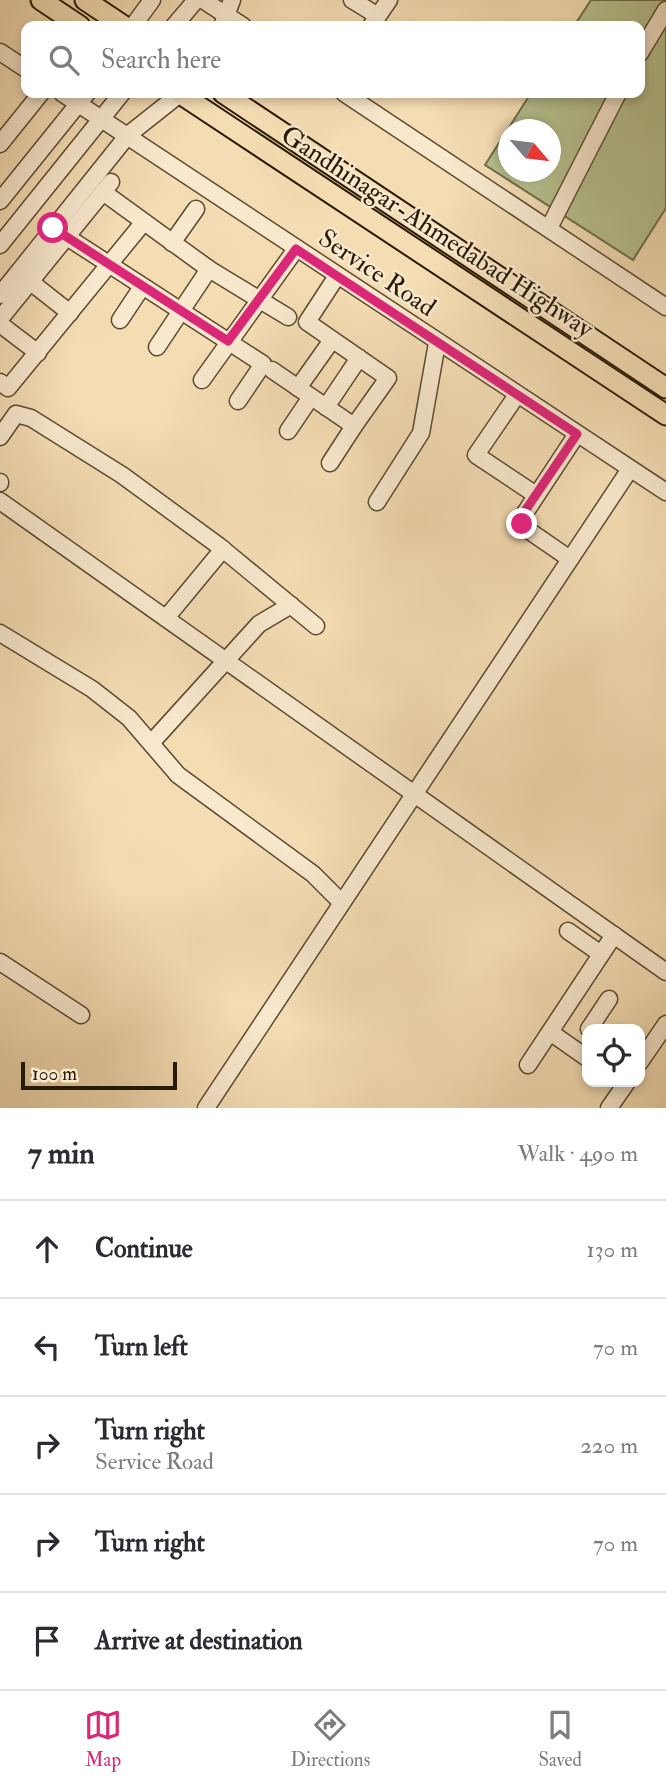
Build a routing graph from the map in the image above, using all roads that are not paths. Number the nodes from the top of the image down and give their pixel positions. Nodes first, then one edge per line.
1 (41, 0) edge
2 (85, 0) edge
3 (152, 0) edge
4 (196, 0) edge
5 (203, 0) edge
6 (232, 0) edge
7 (352, 0) edge
8 (388, 0) edge
9 (666, 10) edge
10 (72, 21) edge
11 (116, 21) edge
12 (137, 21) edge
13 (178, 21) edge
14 (225, 21) edge
15 (375, 21) edge
16 (645, 45) edge
17 (0, 52) edge
18 (21, 66) edge
19 (37, 98) edge
20 (118, 98) edge
21 (174, 98) edge
22 (188, 98) edge
23 (231, 98) edge
24 (352, 98) edge
25 (615, 98) edge
26 (83, 99) edge
27 (103, 119) junction
28 (128, 135) junction
29 (0, 144) edge
30 (0, 201) edge
31 (196, 209) dead end
32 (143, 223) junction
33 (549, 228) junction
34 (49, 233) junction
35 (64, 242) junction
36 (172, 243) junction
37 (0, 246) edge
38 (296, 249) junction
39 (110, 265) junction
40 (209, 269) junction
41 (337, 276) junction
42 (32, 283) junction
43 (142, 287) junction
44 (0, 295) edge
45 (259, 299) junction
46 (666, 307) edge
47 (181, 311) junction
48 (69, 313) junction
49 (288, 317) dead end
50 (120, 320) dead end
51 (0, 321) edge
52 (332, 340) junction
53 (228, 341) junction
54 (437, 342) junction
55 (157, 347) dead end
56 (38, 353) junction
57 (359, 358) junction
58 (272, 370) dead end
59 (202, 380) dead end
60 (0, 382) edge
61 (666, 388) edge
62 (305, 392) junction
63 (517, 396) junction
64 (238, 401) dead end
65 (326, 407) junction
66 (666, 415) edge
67 (354, 426) junction
68 (288, 431) dead end
69 (577, 434) junction
70 (0, 437) edge
71 (330, 463) dead end
72 (630, 469) junction
73 (666, 492) edge
74 (536, 495) junction
75 (0, 501) edge
76 (377, 502) dead end
77 (223, 549) junction
78 (570, 559) junction
79 (291, 606) junction
80 (166, 618) junction
81 (316, 626) dead end
82 (0, 633) edge
83 (226, 661) junction
84 (152, 742) junction
85 (411, 794) junction
86 (341, 902) junction
87 (568, 931) dead end
88 (614, 935) junction
89 (601, 954) junction
90 (0, 962) edge
91 (666, 972) edge
92 (608, 999) dead end
93 (81, 1014) dead end
94 (592, 1024) edge
95 (666, 1024) edge
96 (550, 1032) junction
97 (582, 1054) edge
98 (645, 1055) edge
99 (528, 1065) dead end
100 (622, 1087) edge
101 (206, 1108) edge
102 (609, 1108) edge

1 - 10 main road
2 - 11 main road
3 - 12 street
4 - 13 street
5 - 14 street
6 - 14 street
7 - 15 street
8 - 15 street
9 - 16 street
17 - 18 street
19 - 29 street
20 - 27 street
21 - 28 street
22 - 66 main road, Gandhinagar-Ahmedabad Highway
23 - 61 main road
24 - 33 street
25 - 33 street
26 - 27 street, Service Road
26 - 30 street
27 - 28 street, Service Road
27 - 37 street
28 - 34 street
28 - 38 street, Service Road
31 - 36 street
32 - 35 street
32 - 36 street
32 - 39 street
33 - 46 street
34 - 35 street
34 - 44 street
35 - 39 street
35 - 42 street
36 - 40 street
38 - 41 street, Service Road
38 - 45 street
39 - 43 street
39 - 48 street
40 - 45 street
40 - 47 street
41 - 52 street
41 - 54 street, Service Road
42 - 48 street
42 - 51 street
43 - 47 street
43 - 50 street
45 - 49 street
45 - 53 street
47 - 53 street
47 - 55 street
48 - 56 street
51 - 56 street
52 - 57 street
52 - 62 street
53 - 59 street
53 - 64 street
54 - 63 street, Service Road
54 - 76 street
56 - 60 street
57 - 65 street
57 - 67 street
58 - 62 street
62 - 65 street
62 - 68 street
63 - 69 street, Service Road
63 - 74 street
65 - 67 street
67 - 71 street
69 - 72 street, Service Road
69 - 74 street
70 - 77 street
72 - 73 street, Service Road
72 - 78 street
74 - 78 street
75 - 80 street
77 - 79 street
77 - 80 street
78 - 85 street
79 - 81 street
79 - 83 street
80 - 83 street
82 - 84 street
83 - 84 street
83 - 85 street
84 - 86 street
85 - 86 street
85 - 88 street
86 - 101 street
87 - 89 street
88 - 89 street
88 - 91 street
89 - 96 street
90 - 93 street
92 - 94 street
95 - 98 street
96 - 97 street
96 - 99 street
100 - 102 street

